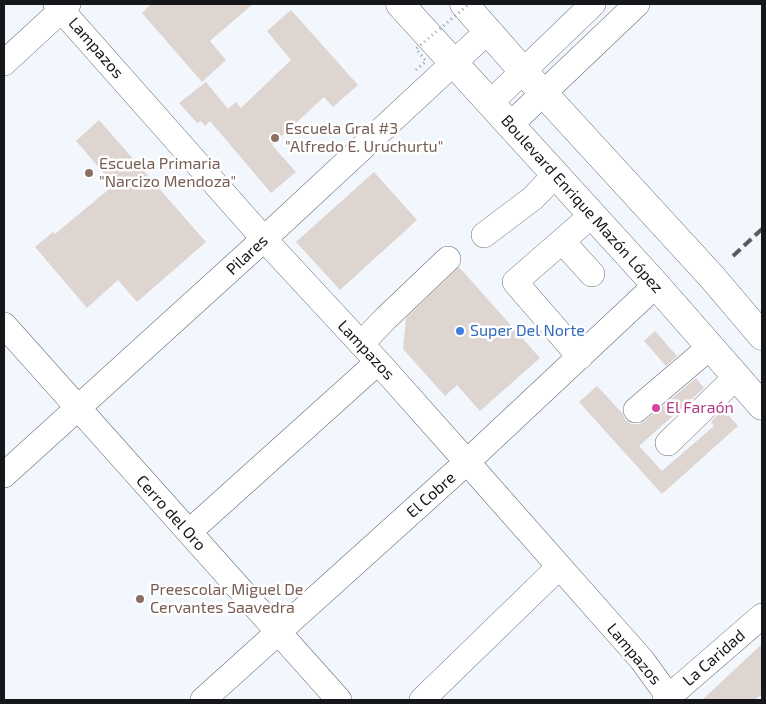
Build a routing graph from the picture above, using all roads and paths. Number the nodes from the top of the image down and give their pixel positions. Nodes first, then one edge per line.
1 (400, 4) edge
2 (464, 4) edge
3 (470, 4) edge
4 (593, 4) edge
5 (637, 4) edge
6 (62, 6) edge
7 (488, 31) junction
8 (453, 62) junction
9 (4, 63) edge
10 (416, 70) dead end
11 (523, 71) junction
12 (543, 93) junction
13 (490, 103) junction
14 (510, 124) junction
15 (555, 175) junction
16 (592, 215) junction
17 (484, 235) dead end
18 (264, 239) junction
19 (562, 241) junction
20 (448, 259) dead end
21 (592, 274) dead end
22 (656, 285) junction
23 (4, 325) edge
24 (762, 336) edge
25 (361, 344) junction
26 (710, 347) junction
27 (580, 357) junction
28 (378, 362) junction
29 (736, 376) junction
30 (762, 406) edge
31 (78, 409) junction
32 (636, 410) dead end
33 (668, 443) dead end
34 (468, 462) junction
35 (4, 475) edge
36 (189, 532) junction
37 (559, 567) junction
38 (762, 616) edge
39 (278, 633) junction
40 (668, 699) edge
41 (203, 700) edge
42 (339, 700) edge
43 (422, 700) edge

1 - 8 main road, Boulevard Enrique Mazón López
2 - 7 main road
3 - 10 path, bridge
4 - 11 street
5 - 12 street
6 - 9 street
6 - 18 street, Lampazos
7 - 8 street, Pilares
7 - 11 main road
8 - 13 main road, Boulevard Enrique Mazón López
8 - 18 street, Pilares
11 - 12 main road
11 - 13 street
12 - 14 street
12 - 24 main road
13 - 14 main road, Boulevard Enrique Mazón López
14 - 15 main road, Boulevard Enrique Mazón López
15 - 16 main road, Boulevard Enrique Mazón López
15 - 17 street
16 - 19 street
16 - 22 main road, Boulevard Enrique Mazón López
18 - 25 street, Lampazos
18 - 31 street, Pilares
19 - 21 street
19 - 27 street
20 - 25 street
22 - 26 main road, Boulevard Enrique Mazón López
22 - 27 street, El Cobre
23 - 31 street, Cerro del Oro
25 - 28 street, Lampazos
26 - 29 main road, Boulevard Enrique Mazón López
26 - 32 street
27 - 34 street, El Cobre
28 - 34 street, Lampazos
28 - 36 street
29 - 30 main road, Boulevard Enrique Mazón López
29 - 33 street
31 - 35 street, Pilares
31 - 36 street, Cerro del Oro
34 - 37 street, Lampazos
34 - 39 street, El Cobre
36 - 39 street, Cerro del Oro
37 - 40 street, Lampazos
37 - 43 street
38 - 40 street, La Caridad
39 - 41 street, El Cobre
39 - 42 street, Cerro del Oro

